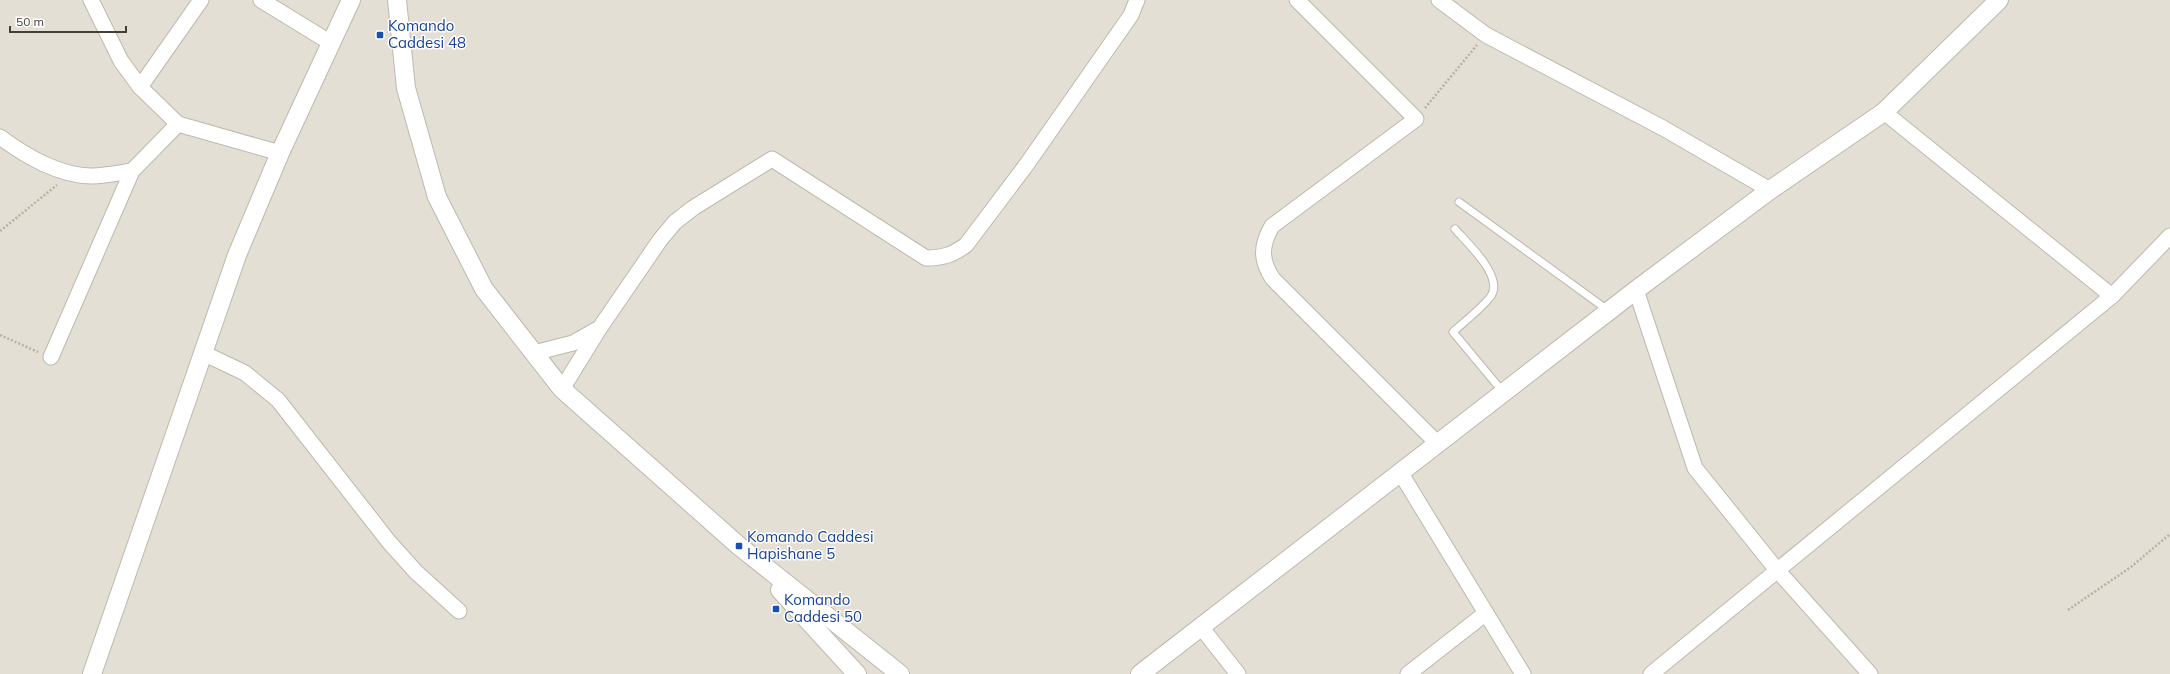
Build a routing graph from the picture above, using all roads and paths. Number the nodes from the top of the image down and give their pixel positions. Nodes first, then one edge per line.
1 (91, 0) edge
2 (201, 0) edge
3 (261, 0) edge
4 (351, 0) edge
5 (397, 0) edge
6 (1137, 0) edge
7 (1297, 0) edge
8 (1439, 0) edge
9 (1998, 0) edge
10 (1486, 35) junction
11 (331, 43) junction
12 (140, 87) junction
13 (1884, 112) junction
14 (1416, 119) junction
15 (178, 124) junction
16 (0, 137) edge
17 (280, 154) junction
18 (132, 171) junction
19 (72, 172) junction
20 (1770, 190) junction
21 (1459, 202) dead end
22 (1455, 229) dead end
23 (0, 231) edge
24 (2170, 236) edge
25 (1636, 290) junction
26 (2112, 296) junction
27 (1609, 311) junction
28 (599, 328) junction
29 (0, 335) edge
30 (203, 353) junction
31 (534, 353) junction
32 (51, 357) joint
33 (562, 389) junction
34 (1503, 392) junction
35 (1437, 443) junction
36 (1400, 472) junction
37 (2170, 534) edge
38 (739, 546) junction
39 (1777, 570) junction
40 (2068, 610) dead end
41 (459, 611) dead end
42 (1486, 613) junction
43 (1201, 627) junction
44 (1149, 671) edge
45 (92, 674) edge
46 (857, 674) edge
47 (900, 674) edge
48 (1238, 674) edge
49 (1408, 674) edge
50 (1523, 674) edge
51 (1651, 674) edge
52 (1870, 674) edge

1 - 12 street
2 - 12 street
3 - 11 street
4 - 11 street
5 - 31 street
6 - 28 street
7 - 14 street
8 - 10 street
9 - 13 street
10 - 14 path
10 - 20 street
11 - 17 street
12 - 15 street
13 - 20 street
13 - 26 street
14 - 35 street
15 - 17 street
15 - 18 street
16 - 19 street
17 - 30 street
18 - 19 street
18 - 32 street
19 - 23 path
20 - 25 street
21 - 27 lane
22 - 34 lane
24 - 26 street
25 - 27 street
25 - 39 street
26 - 39 street
27 - 34 street
28 - 31 street
28 - 33 street
29 - 32 path
30 - 41 street
30 - 45 street
31 - 33 street
33 - 38 street
34 - 35 street
35 - 36 street
36 - 42 street
36 - 43 street
37 - 40 path
38 - 46 street
38 - 47 street
39 - 51 street
39 - 52 street
42 - 49 street
42 - 50 street
43 - 44 street
43 - 48 street

